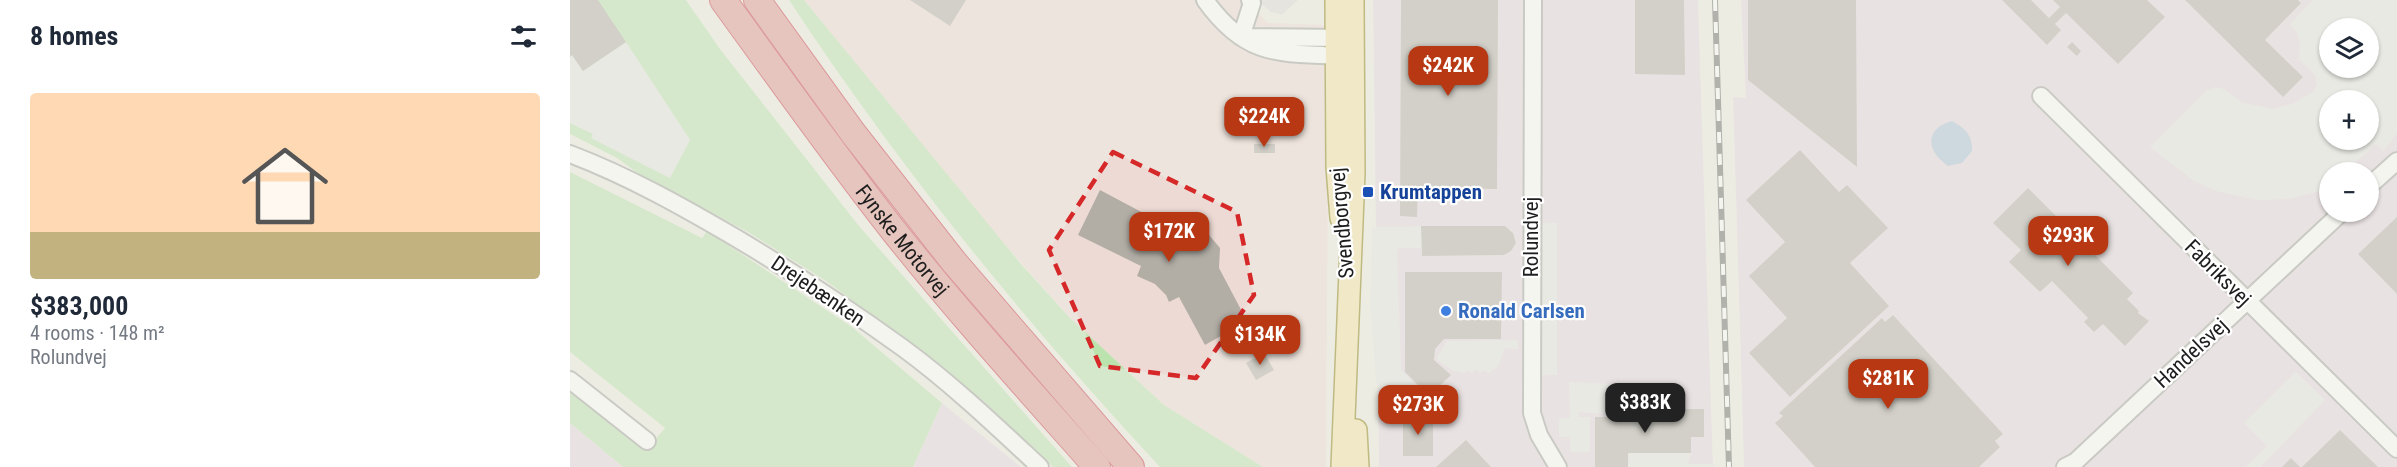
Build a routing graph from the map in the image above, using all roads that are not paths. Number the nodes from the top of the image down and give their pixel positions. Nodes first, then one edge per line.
1 (708, 0) edge
2 (723, 0) edge
3 (757, 0) edge
4 (771, 0) edge
5 (1205, 0) edge
6 (1250, 0) edge
7 (1336, 0) edge
8 (1353, 0) edge
9 (1533, 0) edge
10 (1241, 37) junction
11 (1344, 47) junction
12 (799, 58) junction
13 (2041, 96) dead end
14 (570, 154) edge
15 (2397, 161) edge
16 (2379, 177) edge
17 (2331, 222) edge
18 (894, 231) junction
19 (2247, 301) junction
20 (1348, 352) junction
21 (570, 380) edge
22 (647, 441) dead end
23 (2397, 449) edge
24 (1040, 467) edge
25 (1097, 467) edge
26 (1131, 467) edge
27 (1342, 467) edge
28 (1358, 467) edge
29 (1558, 467) edge
30 (2065, 467) edge

1 - 18 highway
2 - 18 highway, Fynske Motorvej
3 - 12 highway, Fynske Motorvej
4 - 12 highway
5 - 10 street
6 - 10 street
7 - 11 main road, Svendborgvej
8 - 11 main road, Svendborgvej
9 - 29 street, Rolundvej
10 - 11 street
11 - 20 main road, Svendborgvej
12 - 26 highway, Fynske Motorvej
13 - 19 street, Fabriksvej
14 - 24 street, Drejebænken
15 - 16 street
17 - 19 street, Handelsvej
18 - 25 highway, Fynske Motorvej
19 - 23 street, Fabriksvej
19 - 30 street, Handelsvej
20 - 27 main road, Svendborgvej
20 - 28 main road, Svendborgvej
21 - 22 street

